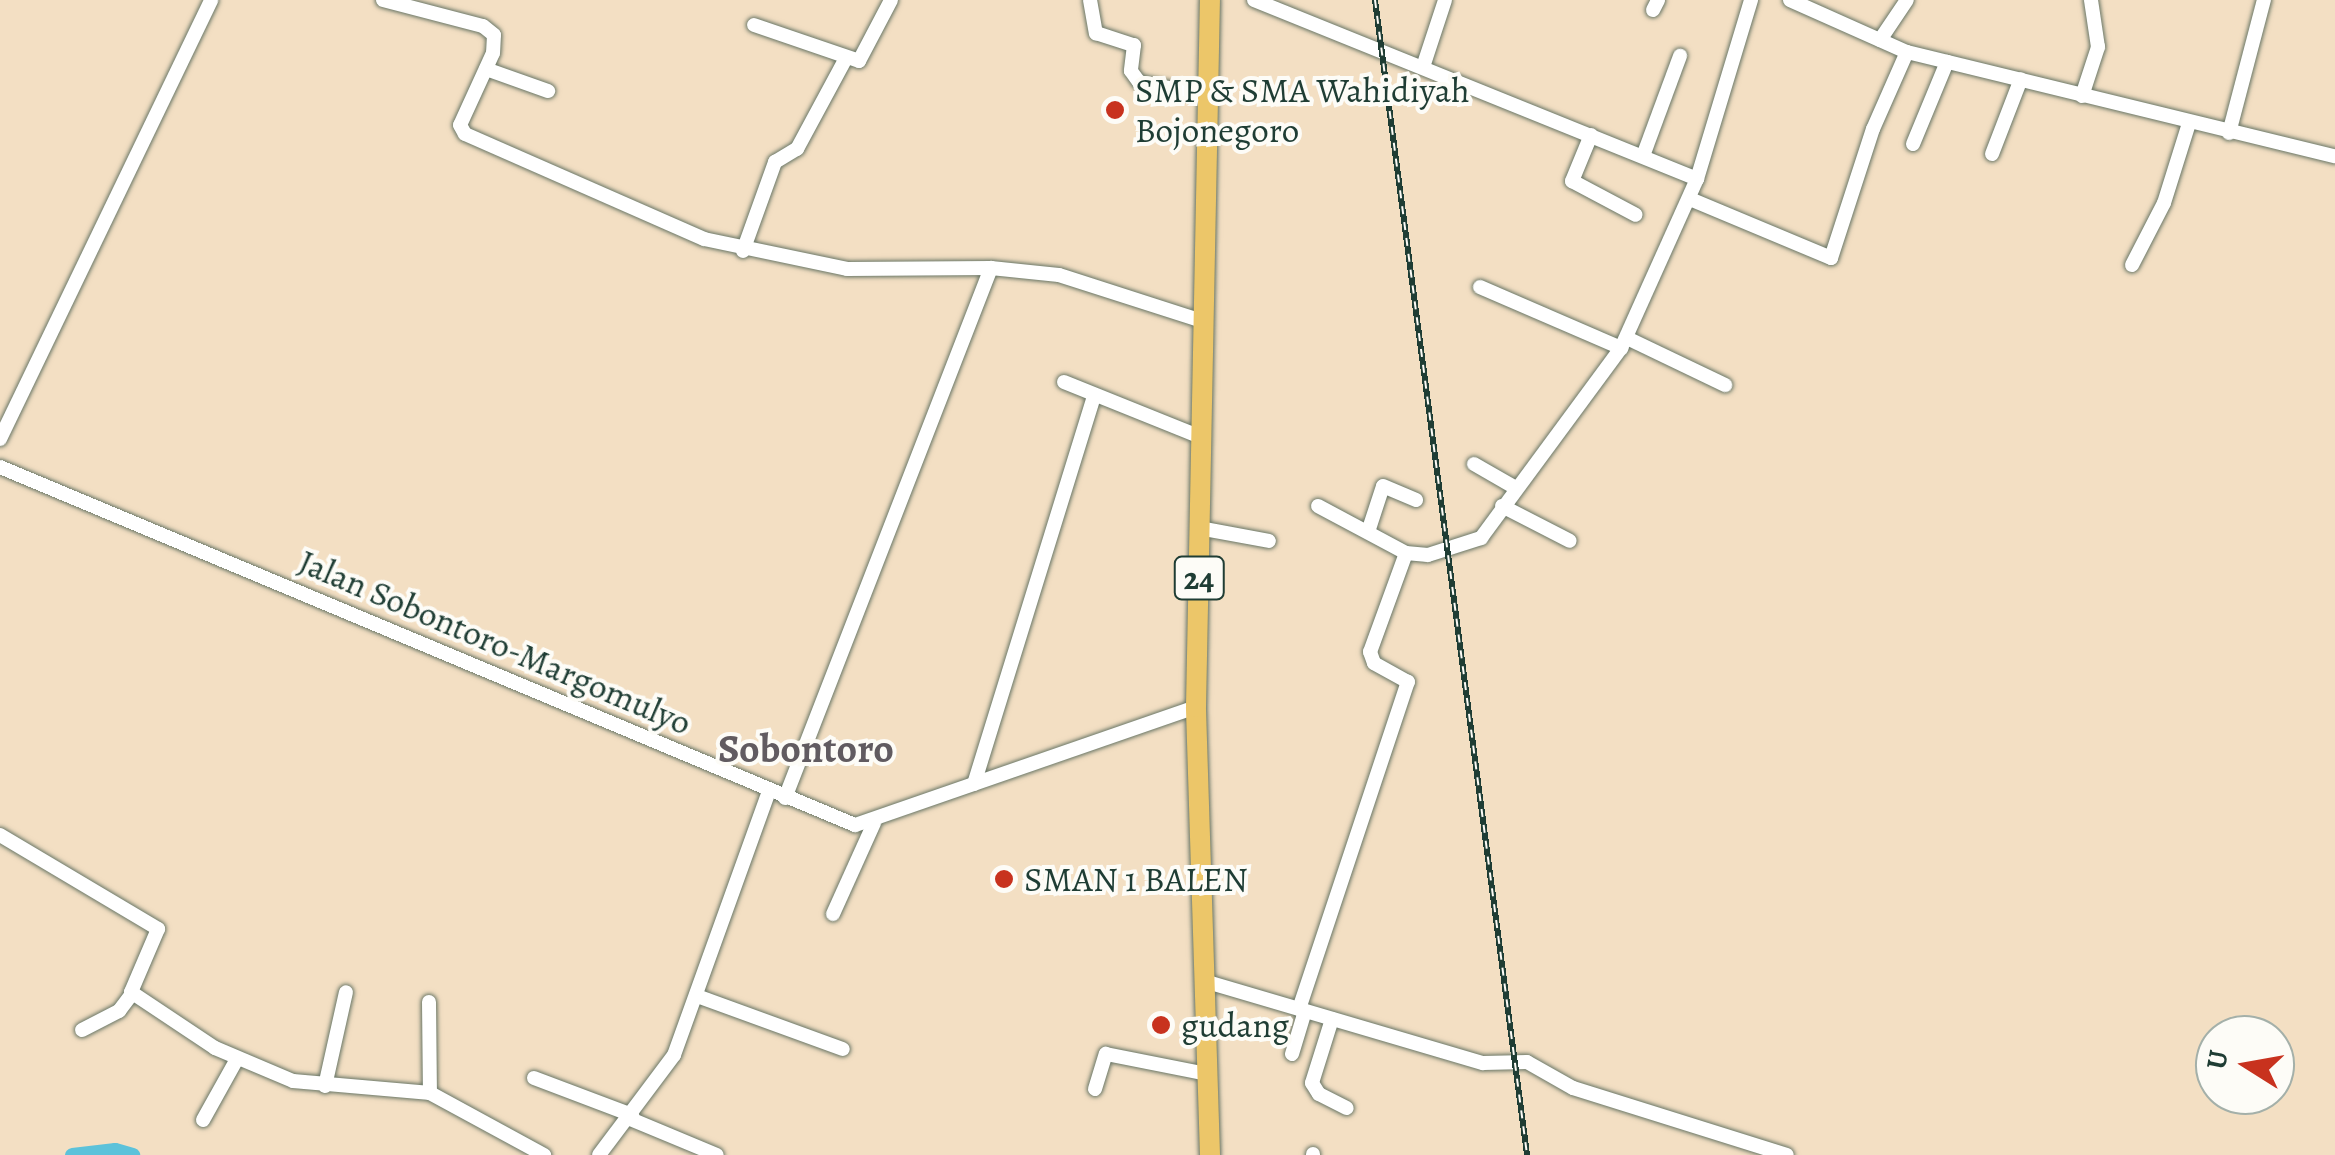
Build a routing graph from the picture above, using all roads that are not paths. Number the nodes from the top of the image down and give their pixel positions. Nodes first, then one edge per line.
1 (211, 0) edge
2 (384, 0) edge
3 (892, 0) edge
4 (1090, 0) edge
5 (1210, 0) edge
6 (1254, 0) edge
7 (1445, 0) edge
8 (1751, 0) edge
9 (1790, 0) edge
10 (1907, 0) edge
11 (2091, 0) edge
12 (2264, 0) edge
13 (754, 25) dead end
14 (1880, 40) junction
15 (1908, 52) junction
16 (1680, 56) dead end
17 (845, 60) junction
18 (1948, 62) junction
19 (1424, 64) junction
20 (486, 69) junction
21 (2020, 79) junction
22 (548, 91) dead end
23 (1210, 96) junction
24 (2082, 96) junction
25 (2189, 123) junction
26 (2228, 133) junction
27 (1591, 134) junction
28 (1913, 144) dead end
29 (1992, 154) dead end
30 (1643, 156) junction
31 (2335, 156) edge
32 (1698, 179) junction
33 (1690, 198) junction
34 (1636, 216) dead end
35 (743, 251) junction
36 (2132, 265) dead end
37 (991, 268) junction
38 (1480, 287) dead end
39 (1202, 321) junction
40 (1624, 343) junction
41 (1064, 382) dead end
42 (1725, 385) dead end
43 (1094, 396) junction
44 (1201, 436) junction
45 (0, 439) edge
46 (1474, 464) dead end
47 (0, 466) edge
48 (1514, 487) junction
49 (1416, 500) dead end
50 (1318, 506) dead end
51 (1502, 506) junction
52 (1199, 528) junction
53 (1368, 532) junction
54 (1269, 541) dead end
55 (1570, 542) dead end
56 (1406, 553) junction
57 (1196, 706) junction
58 (974, 784) junction
59 (768, 790) junction
60 (785, 798) junction
61 (874, 823) junction
62 (0, 835) edge
63 (833, 914) dead end
64 (1204, 980) junction
65 (346, 992) dead end
66 (132, 994) junction
67 (697, 996) junction
68 (429, 1002) dead end
69 (1302, 1010) junction
70 (1332, 1019) junction
71 (82, 1030) dead end
72 (843, 1049) dead end
73 (1292, 1054) dead end
74 (237, 1058) junction
75 (1206, 1074) junction
76 (534, 1078) dead end
77 (325, 1086) junction
78 (1095, 1089) dead end
79 (430, 1093) junction
80 (1348, 1108) dead end
81 (630, 1116) junction
82 (203, 1120) dead end
83 (715, 1154) edge
84 (544, 1155) edge
85 (599, 1155) edge
86 (1210, 1155) edge
87 (1787, 1155) edge

1 - 45 street
2 - 20 street
3 - 17 street
4 - 23 street
5 - 23 highway, 24
6 - 19 street
7 - 19 street
8 - 32 street
9 - 14 street
10 - 14 street
11 - 24 street
12 - 26 street
13 - 17 street
14 - 15 street
15 - 18 street
15 - 33 street
16 - 30 street
17 - 35 street
18 - 21 street
18 - 28 street
19 - 27 street
20 - 22 street
20 - 35 street
21 - 24 street
21 - 29 street
23 - 39 highway, 24
24 - 25 street
25 - 26 street
25 - 36 street
26 - 31 street
27 - 30 street
27 - 34 street
30 - 32 street
32 - 33 street
33 - 40 street
35 - 37 street
37 - 39 street
37 - 60 street
38 - 40 street
39 - 44 highway, 24
40 - 42 street
40 - 48 street
41 - 43 street
43 - 44 street
43 - 58 street
44 - 52 highway, 24
46 - 48 street
47 - 59 street, Jalan Sobontoro-Margomulyo
48 - 51 street
49 - 53 street
50 - 53 street
51 - 55 street
51 - 56 street
52 - 54 street
52 - 57 highway, 24
53 - 56 street
56 - 69 street
57 - 58 street
57 - 64 highway, 24
58 - 61 street
59 - 60 street, Jalan Sobontoro-Margomulyo
59 - 67 street
60 - 61 street, Jalan Sobontoro-Margomulyo
61 - 63 street
62 - 66 street
64 - 69 street
64 - 75 highway, 24
65 - 77 street
66 - 71 street
66 - 74 street
67 - 72 street
67 - 81 street
68 - 79 street
69 - 70 street
69 - 73 street
70 - 80 street
70 - 87 street
74 - 77 street
74 - 82 street
75 - 78 street
75 - 86 highway, 24
76 - 81 street
77 - 79 street
79 - 84 street
81 - 83 street
81 - 85 street

